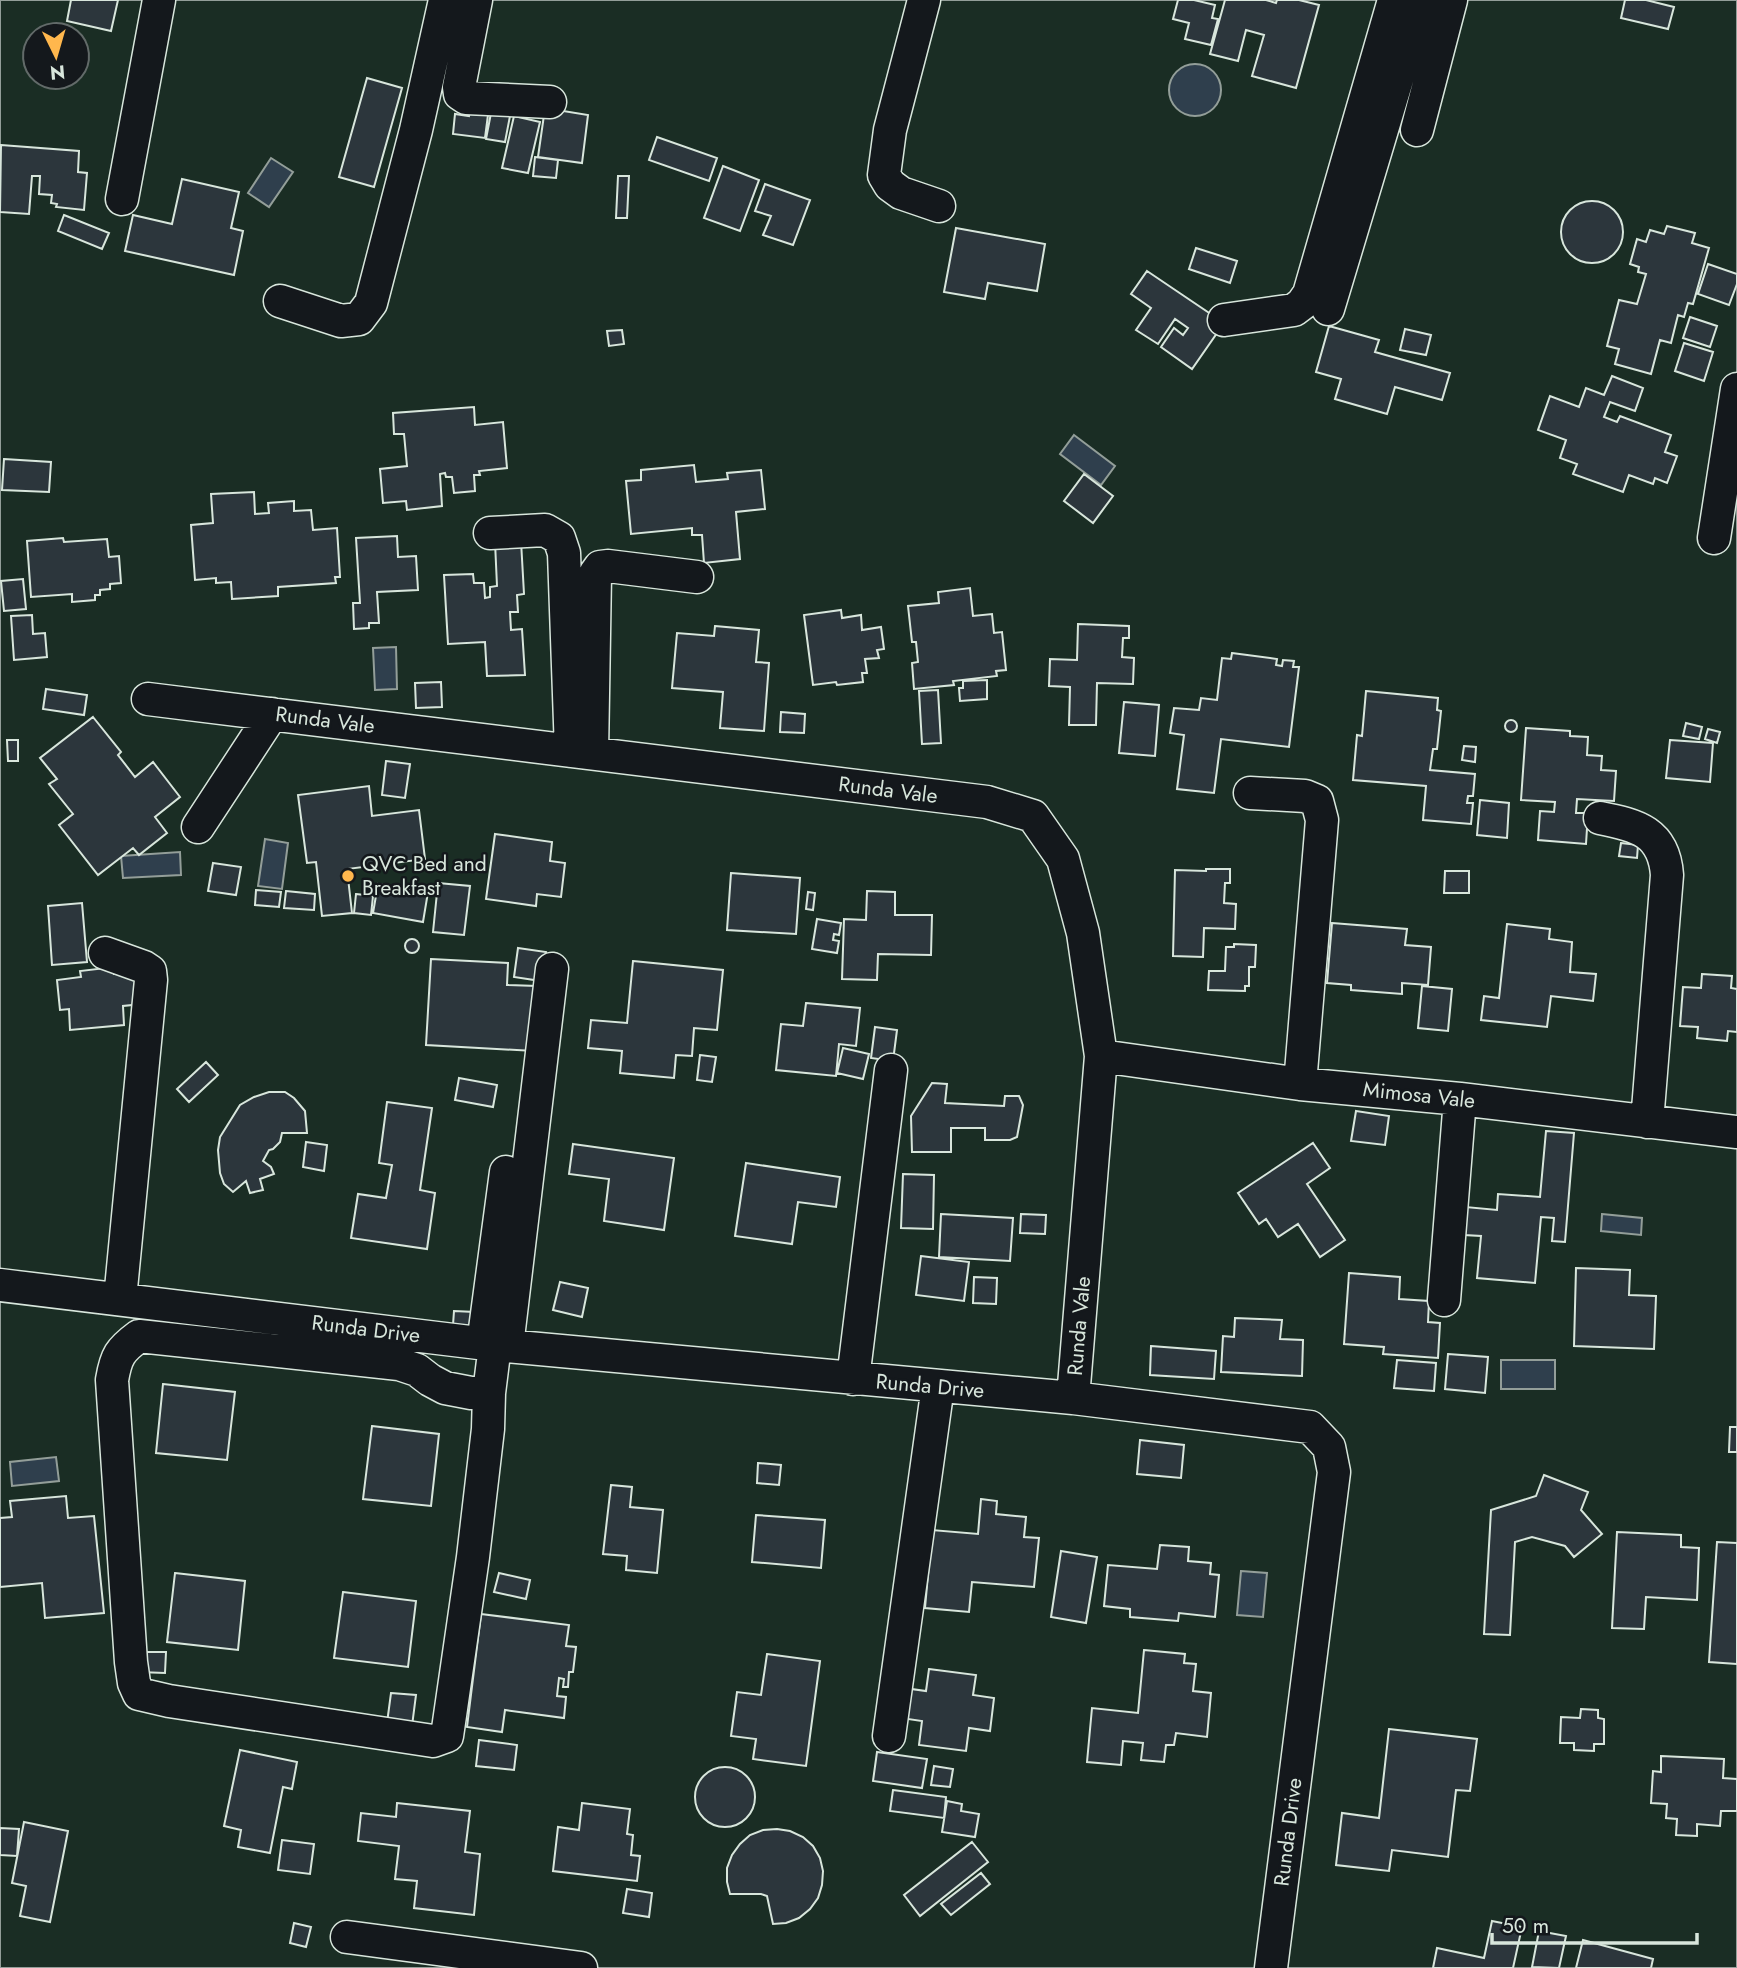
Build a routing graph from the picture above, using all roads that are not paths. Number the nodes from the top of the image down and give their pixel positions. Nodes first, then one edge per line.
1 (159, 0) edge
2 (445, 0) edge
3 (476, 0) edge
4 (924, 0) edge
5 (1394, 0) edge
6 (1421, 0) edge
7 (1451, 0) edge
8 (550, 102) dead end
9 (1417, 130) dead end
10 (122, 199) dead end
11 (939, 206) dead end
12 (280, 300) dead end
13 (1328, 309) dead end
14 (1224, 320) dead end
15 (1737, 389) edge
16 (490, 533) dead end
17 (1714, 538) dead end
18 (697, 577) dead end
19 (148, 699) dead end
20 (272, 714) junction
21 (581, 752) junction
22 (1250, 793) dead end
23 (1600, 818) dead end
24 (198, 827) dead end
25 (105, 953) dead end
26 (552, 970) dead end
27 (1101, 1056) junction
28 (520, 1067) dead end
29 (891, 1070) dead end
30 (1300, 1084) junction
31 (1460, 1099) junction
32 (1647, 1122) junction
33 (1737, 1132) edge
34 (0, 1284) edge
35 (120, 1299) junction
36 (1444, 1300) dead end
37 (495, 1345) junction
38 (853, 1378) junction
39 (938, 1387) junction
40 (489, 1393) junction
41 (1073, 1398) junction
42 (889, 1736) dead end
43 (347, 1937) dead end
44 (581, 1968) edge
45 (1271, 1968) edge

1 - 10 street
2 - 12 street
3 - 8 street
4 - 11 street
5 - 14 street
6 - 13 street
7 - 9 street
15 - 17 street
16 - 21 street
18 - 21 street
19 - 20 street, Runda Vale
20 - 21 street, Runda Vale
20 - 24 street
21 - 27 street, Runda Vale
22 - 30 street
23 - 32 street
25 - 35 street
26 - 37 street
27 - 30 street, Mimosa Vale
27 - 41 street, Runda Vale
28 - 37 street
29 - 38 street
30 - 31 street, Mimosa Vale
31 - 32 street, Mimosa Vale
31 - 36 street
32 - 33 street, Mimosa Vale
34 - 35 street, Runda Drive
35 - 37 street, Runda Drive
37 - 38 street, Runda Drive
37 - 40 street
38 - 39 street, Runda Drive
39 - 41 street, Runda Drive
39 - 42 street
40 - 40 street
41 - 45 street, Runda Drive
43 - 44 street

